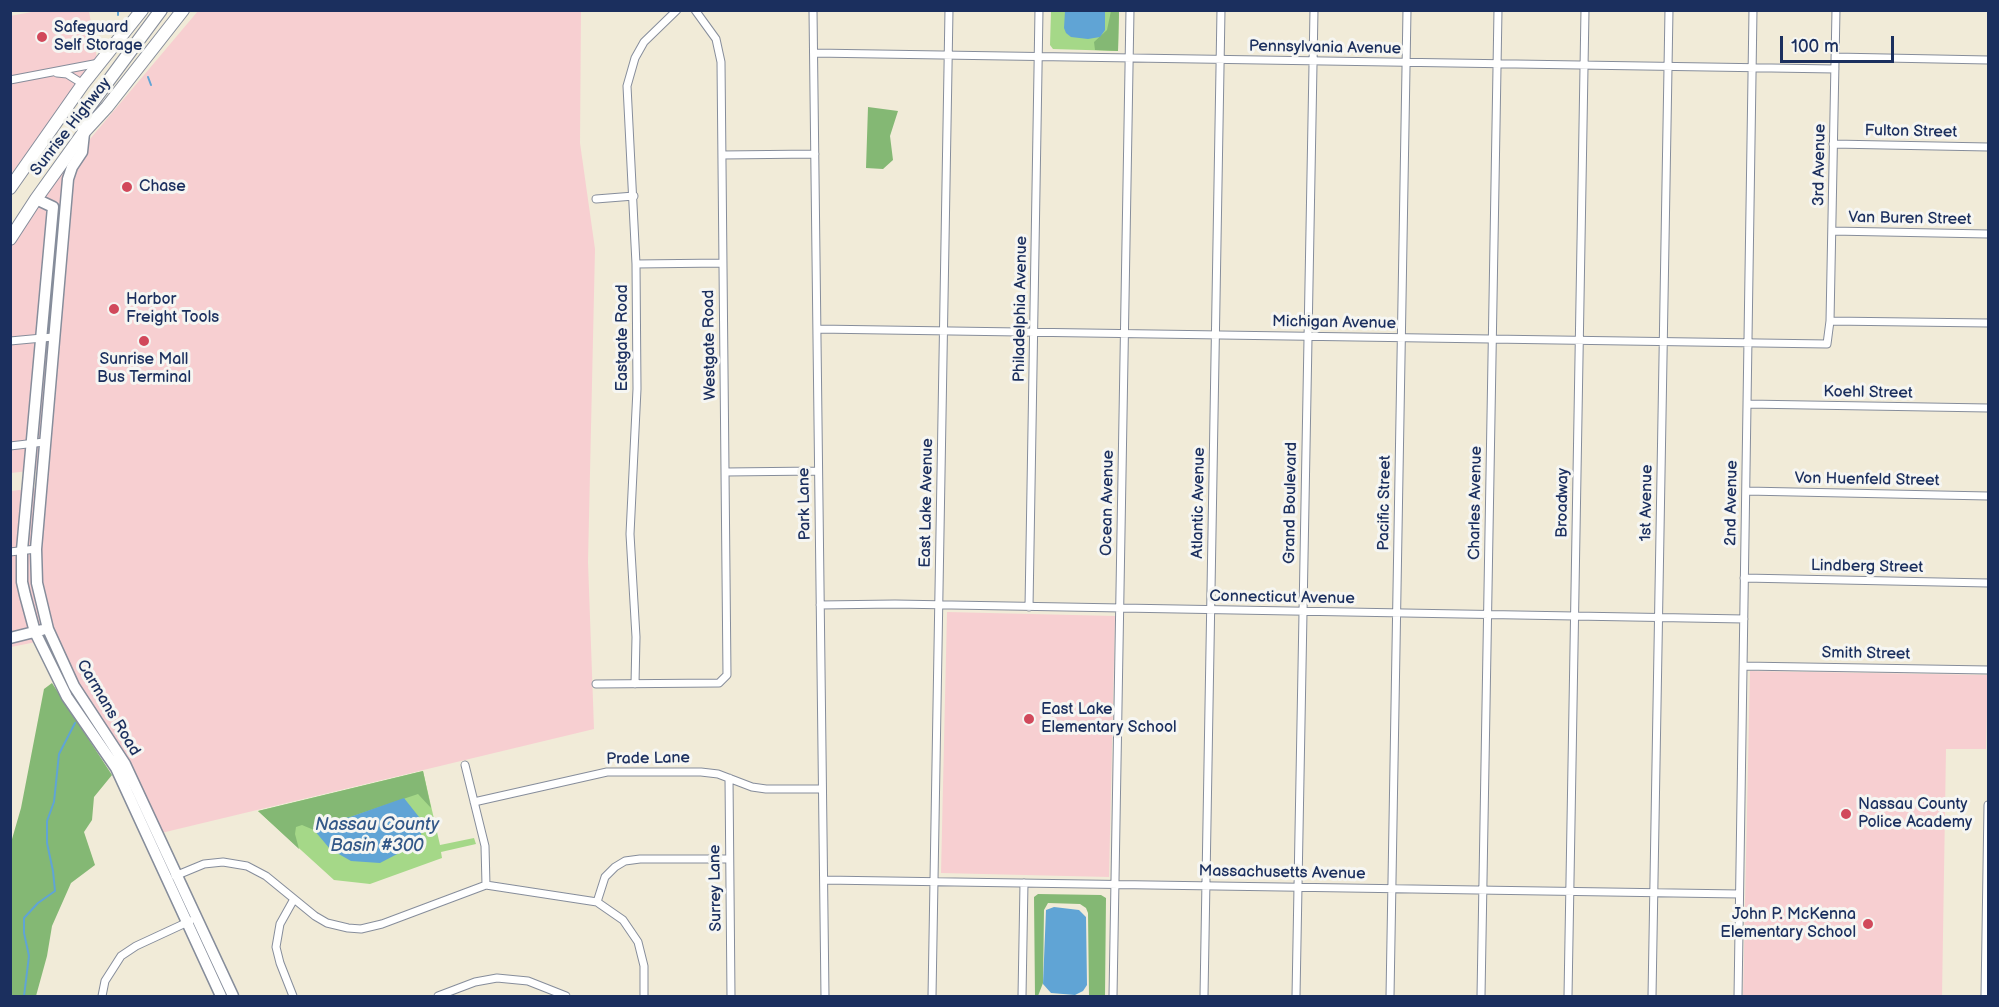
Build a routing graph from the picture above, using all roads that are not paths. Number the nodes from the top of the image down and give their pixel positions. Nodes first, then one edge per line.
1 (142, 10) edge
2 (161, 10) edge
3 (183, 10) edge
4 (677, 10) edge
5 (695, 10) edge
6 (813, 10) edge
7 (949, 10) edge
8 (1039, 10) edge
9 (1130, 10) edge
10 (1221, 10) edge
11 (1314, 10) edge
12 (1407, 10) edge
13 (1498, 10) edge
14 (1585, 10) edge
15 (1669, 10) edge
16 (1753, 10) edge
17 (1836, 10) edge
18 (814, 53) junction
19 (948, 54) junction
20 (1038, 56) junction
21 (1835, 57) junction
22 (1129, 58) junction
23 (1220, 59) junction
24 (1989, 60) edge
25 (1313, 61) junction
26 (99, 63) junction
27 (1406, 63) junction
28 (1497, 64) junction
29 (1584, 65) junction
30 (1668, 66) junction
31 (1752, 68) junction
32 (1835, 69) junction
33 (48, 72) junction
34 (10, 80) edge
35 (83, 84) junction
36 (84, 132) junction
37 (1833, 144) junction
38 (1989, 147) edge
39 (815, 154) junction
40 (722, 155) junction
41 (10, 188) edge
42 (634, 196) junction
43 (36, 199) junction
44 (596, 199) dead end
45 (1832, 231) junction
46 (1989, 234) edge
47 (10, 239) edge
48 (723, 262) junction
49 (636, 264) junction
50 (1830, 321) junction
51 (1989, 323) edge
52 (817, 329) junction
53 (943, 330) junction
54 (1034, 331) junction
55 (1124, 333) junction
56 (1215, 334) junction
57 (1308, 336) junction
58 (53, 337) junction
59 (40, 338) junction
60 (1401, 338) junction
61 (1492, 339) junction
62 (10, 341) edge
63 (1579, 341) junction
64 (1663, 342) junction
65 (1748, 343) junction
66 (1747, 404) junction
67 (1989, 408) edge
68 (38, 443) junction
69 (10, 446) edge
70 (819, 471) junction
71 (726, 472) junction
72 (1746, 491) junction
73 (1989, 496) edge
74 (36, 549) junction
75 (22, 550) junction
76 (10, 552) edge
77 (1744, 578) junction
78 (1989, 583) edge
79 (820, 605) junction
80 (938, 605) junction
81 (1029, 607) junction
82 (1120, 609) junction
83 (1210, 610) junction
84 (1303, 612) junction
85 (1397, 613) junction
86 (1488, 615) junction
87 (1575, 616) junction
88 (1658, 617) junction
89 (1744, 619) junction
90 (48, 629) junction
91 (35, 632) junction
92 (10, 638) edge
93 (1743, 666) junction
94 (1989, 670) edge
95 (596, 684) dead end
96 (635, 684) junction
97 (465, 765) dead end
98 (729, 778) junction
99 (822, 789) junction
100 (474, 802) junction
101 (1989, 805) edge
102 (1988, 844) edge
103 (729, 859) junction
104 (172, 877) junction
105 (824, 880) junction
106 (934, 882) junction
107 (1024, 883) junction
108 (1115, 884) junction
109 (486, 885) junction
110 (1206, 886) junction
111 (1298, 887) junction
112 (1392, 889) junction
113 (1483, 890) junction
114 (1570, 891) junction
115 (1654, 892) junction
116 (1739, 894) junction
117 (294, 899) junction
118 (597, 902) junction
119 (192, 920) junction
120 (1987, 931) edge
121 (555, 994) edge
122 (102, 996) edge
123 (221, 996) edge
124 (233, 996) edge
125 (293, 996) edge
126 (438, 996) edge
127 (566, 996) edge
128 (644, 996) edge
129 (731, 996) edge
130 (825, 996) edge
131 (932, 996) edge
132 (1022, 996) edge
133 (1113, 996) edge
134 (1204, 996) edge
135 (1296, 996) edge
136 (1390, 996) edge
137 (1481, 996) edge
138 (1568, 996) edge
139 (1652, 996) edge
140 (1738, 996) edge
141 (1985, 996) edge

1 - 26 highway, Sunrise Highway
2 - 36 highway
3 - 36 highway, Sunrise Highway
4 - 42 street, Eastgate Road
5 - 40 street, Westgate Road
6 - 18 street, Park Lane
7 - 19 street, East Lake Avenue
8 - 20 street, Philadelphia Avenue
9 - 22 street, Ocean Avenue
10 - 23 street, Atlantic Avenue
11 - 25 street, Grand Boulevard
12 - 27 street, Pacific Street
13 - 28 street, Charles Avenue
14 - 29 street, Broadway
15 - 30 street, 1st Avenue
16 - 31 street, 2nd Avenue
17 - 21 street, 3rd Avenue
18 - 19 street, Pennsylvania Avenue
18 - 39 street, Park Lane
19 - 20 street, Pennsylvania Avenue
19 - 53 street, East Lake Avenue
20 - 22 street, Pennsylvania Avenue
20 - 54 street, Philadelphia Avenue
21 - 24 street
21 - 32 street, 3rd Avenue
22 - 23 street, Pennsylvania Avenue
22 - 55 street, Ocean Avenue
23 - 25 street, Pennsylvania Avenue
23 - 56 street, Atlantic Avenue
25 - 27 street, Pennsylvania Avenue
25 - 57 street, Grand Boulevard
26 - 33 street
26 - 35 highway, Sunrise Highway
27 - 28 street, Pennsylvania Avenue
27 - 60 street, Pacific Street
28 - 29 street, Pennsylvania Avenue
28 - 61 street, Charles Avenue
29 - 30 street, Pennsylvania Avenue
29 - 63 street, Broadway
30 - 31 street, Pennsylvania Avenue
30 - 64 street, 1st Avenue
31 - 32 street, Pennsylvania Avenue
31 - 65 street, 2nd Avenue
32 - 37 street, 3rd Avenue
33 - 34 street
33 - 35 street
35 - 41 highway, Sunrise Highway
36 - 43 highway, Sunrise Highway
36 - 58 street, Carmans Road
37 - 38 street, Fulton Street
37 - 45 street, 3rd Avenue
39 - 40 street
39 - 52 street, Park Lane
40 - 48 street, Westgate Road
42 - 44 street
42 - 49 street, Eastgate Road
43 - 47 highway, Sunrise Highway
43 - 59 street, Carmans Road
45 - 46 street, Van Buren Street
45 - 50 street, 3rd Avenue
48 - 49 street
48 - 71 street, Westgate Road
49 - 96 street, Eastgate Road
50 - 51 street
50 - 65 street, Michigan Avenue
52 - 53 street, Michigan Avenue
52 - 70 street, Park Lane
53 - 54 street, Michigan Avenue
53 - 80 street, East Lake Avenue
54 - 55 street, Michigan Avenue
54 - 81 street, Philadelphia Avenue
55 - 56 street, Michigan Avenue
55 - 82 street, Ocean Avenue
56 - 57 street, Michigan Avenue
56 - 83 street, Atlantic Avenue
57 - 60 street, Michigan Avenue
57 - 84 street, Grand Boulevard
58 - 59 street
58 - 68 street, Carmans Road
59 - 62 street
59 - 68 street, Carmans Road
60 - 61 street, Michigan Avenue
60 - 85 street, Pacific Street
61 - 63 street, Michigan Avenue
61 - 86 street, Charles Avenue
63 - 64 street, Michigan Avenue
63 - 87 street, Broadway
64 - 65 street, Michigan Avenue
64 - 88 street, 1st Avenue
65 - 66 street, 2nd Avenue
66 - 67 street, Koehl Street
66 - 72 street, 2nd Avenue
68 - 69 street
68 - 74 street, Carmans Road
68 - 75 street, Carmans Road
70 - 71 street
70 - 79 street, Park Lane
71 - 96 street, Westgate Road
72 - 73 street, Von Huenfeld Street
72 - 77 street, 2nd Avenue
74 - 75 street
74 - 90 street, Carmans Road
75 - 76 street
75 - 91 street, Carmans Road
77 - 78 street, Lindberg Street
77 - 89 street, 2nd Avenue
79 - 80 street, Connecticut Avenue
79 - 99 street, Park Lane
80 - 81 street, Connecticut Avenue
80 - 106 street, East Lake Avenue
81 - 82 street, Connecticut Avenue
82 - 83 street, Connecticut Avenue
82 - 108 street, Ocean Avenue
83 - 84 street, Connecticut Avenue
83 - 110 street, Atlantic Avenue
84 - 85 street, Connecticut Avenue
84 - 111 street, Grand Boulevard
85 - 86 street, Connecticut Avenue
85 - 112 street, Pacific Street
86 - 87 street, Connecticut Avenue
86 - 113 street, Charles Avenue
87 - 88 street, Connecticut Avenue
87 - 114 street, Broadway
88 - 89 street, Connecticut Avenue
88 - 115 street, 1st Avenue
89 - 93 street, 2nd Avenue
90 - 91 street
90 - 104 street, Carmans Road
91 - 92 street
91 - 104 street, Carmans Road
93 - 94 street, Smith Street
93 - 116 street, 2nd Avenue
95 - 96 street
97 - 100 street
98 - 99 street, Prade Lane
98 - 100 street, Prade Lane
98 - 103 street, Surrey Lane
99 - 105 street, Park Lane
100 - 109 street
101 - 102 street
102 - 120 street
103 - 118 street
103 - 129 street, Surrey Lane
104 - 117 street
104 - 119 street, Carmans Road
105 - 106 street, Massachusetts Avenue
105 - 130 street, Park Lane
106 - 107 street, Massachusetts Avenue
106 - 131 street, East Lake Avenue
107 - 108 street, Massachusetts Avenue
107 - 132 street
108 - 110 street, Massachusetts Avenue
108 - 133 street, Ocean Avenue
109 - 117 street
109 - 118 street
110 - 111 street, Massachusetts Avenue
110 - 134 street, Atlantic Avenue
111 - 112 street, Massachusetts Avenue
111 - 135 street, Grand Boulevard
112 - 113 street, Massachusetts Avenue
112 - 136 street, Pacific Street
113 - 114 street, Massachusetts Avenue
113 - 137 street, Charles Avenue
114 - 115 street, Massachusetts Avenue
114 - 138 street, Broadway
115 - 116 street, Massachusetts Avenue
115 - 139 street, 1st Avenue
116 - 140 street, 2nd Avenue
117 - 125 street
118 - 128 street
119 - 122 street
119 - 123 street, Carmans Road
119 - 124 street, Carmans Road
120 - 141 street
121 - 126 street
121 - 127 street

